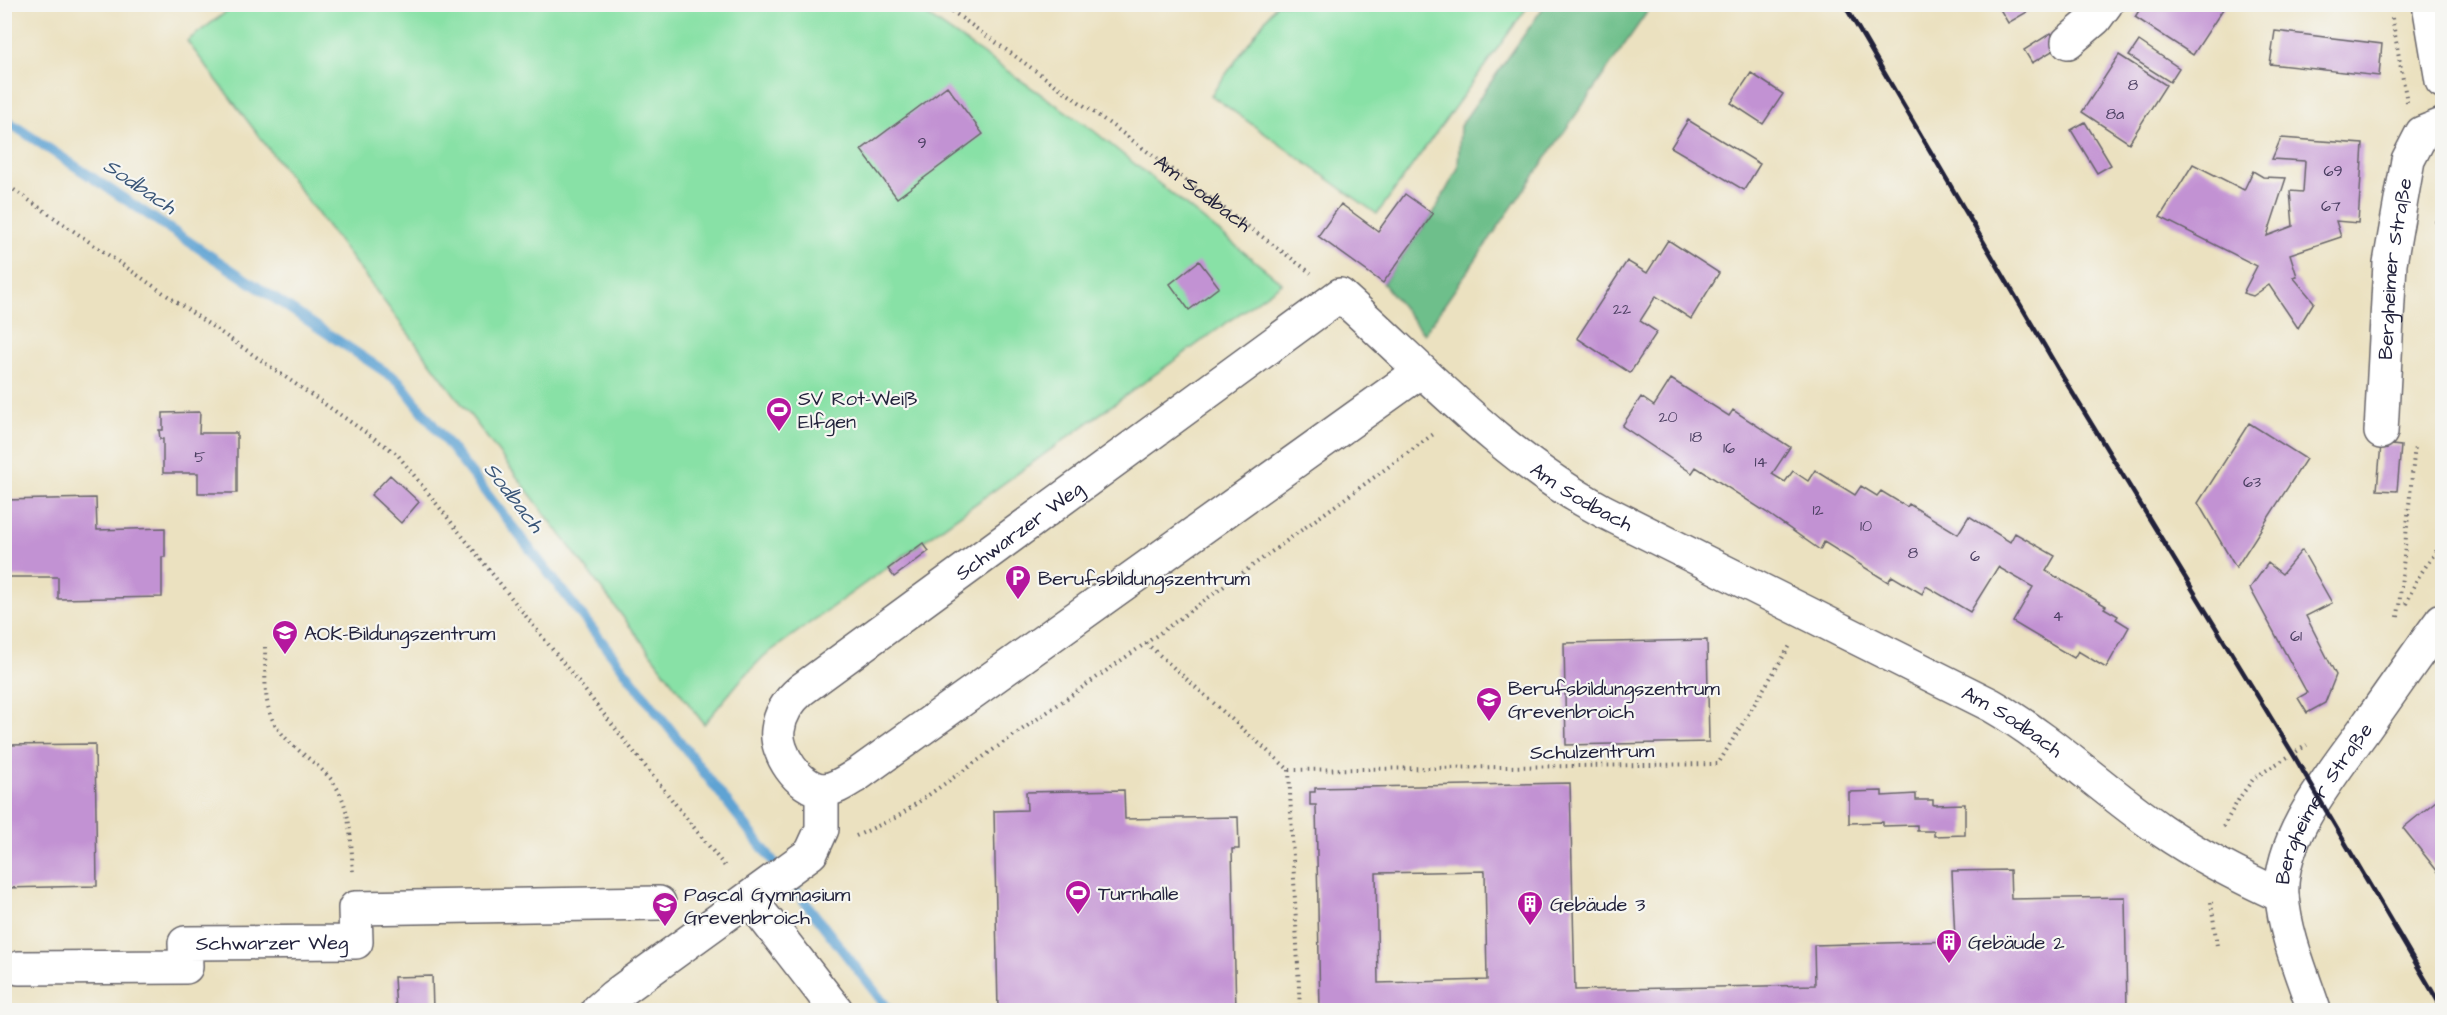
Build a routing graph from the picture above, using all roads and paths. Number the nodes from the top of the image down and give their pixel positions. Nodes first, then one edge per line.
1 (942, 4) edge
2 (2106, 4) edge
3 (2270, 4) edge
4 (2283, 4) edge
5 (2429, 4) edge
6 (2068, 42) dead end
7 (2442, 81) edge
8 (2442, 125) edge
9 (4, 183) edge
10 (1340, 295) junction
11 (1421, 371) junction
12 (1465, 411) junction
13 (2382, 432) joint
14 (2442, 543) edge
15 (1810, 613) junction
16 (2442, 620) edge
17 (1146, 643) junction
18 (265, 647) dead end
19 (2313, 741) dead end
20 (1289, 770) junction
21 (822, 790) junction
22 (811, 853) junction
23 (2206, 857) junction
24 (2282, 896) junction
25 (750, 899) junction
26 (659, 903) dead end
27 (355, 908) junction
28 (2217, 946) dead end
29 (19, 968) dead end
30 (598, 1011) edge
31 (836, 1011) edge
32 (1300, 1011) edge
33 (2314, 1011) edge

1 - 10 path, Am Sodbach
2 - 6 street
3 - 4 path
5 - 7 street
8 - 13 street, Bergheimer Straße
9 - 25 path
10 - 11 street, Am Sodbach
10 - 21 street, Schwarzer Weg
11 - 12 street, Am Sodbach
11 - 21 street
12 - 15 street, Am Sodbach
12 - 17 path
13 - 14 path
15 - 20 path, Schulzentrum
15 - 23 street, Am Sodbach
16 - 24 street, Bergheimer Straße
17 - 20 path
17 - 22 path
18 - 27 path
19 - 23 path
20 - 32 path
21 - 22 street
22 - 25 street
23 - 24 street, Am Sodbach
23 - 28 path
24 - 33 street, Bergheimer Straße
25 - 30 street
25 - 31 street
26 - 27 street, Schwarzer Weg
27 - 29 street, Schwarzer Weg

